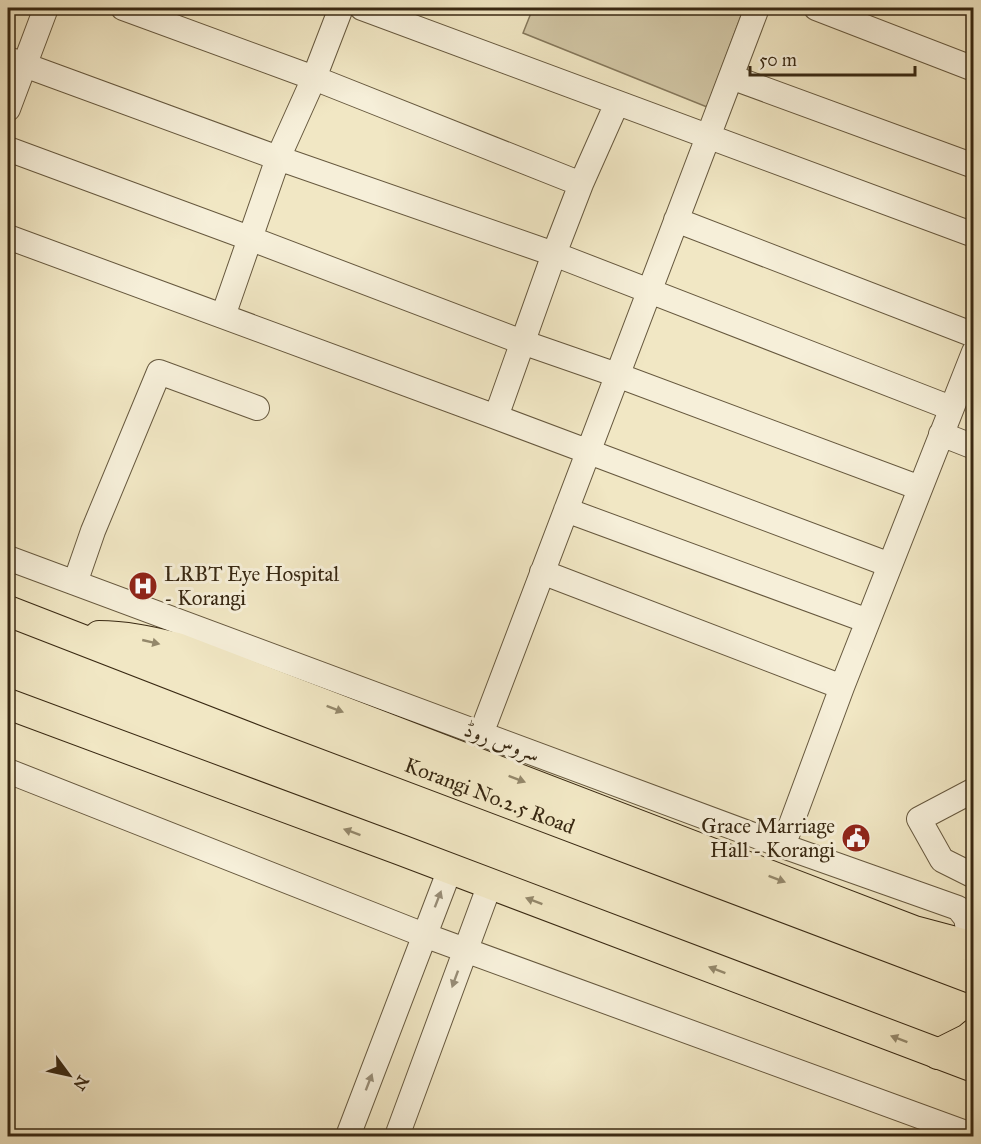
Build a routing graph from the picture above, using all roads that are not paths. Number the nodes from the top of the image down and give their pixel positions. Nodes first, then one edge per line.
1 (46, 8) edge
2 (123, 8) edge
3 (341, 8) edge
4 (362, 8) edge
5 (757, 8) edge
6 (816, 8) edge
7 (16, 62) edge
8 (974, 69) edge
9 (731, 76) junction
10 (314, 78) junction
11 (617, 103) junction
12 (8, 109) edge
13 (708, 136) junction
14 (8, 149) edge
15 (278, 158) junction
16 (974, 166) edge
17 (581, 184) junction
18 (676, 220) junction
19 (974, 235) edge
20 (8, 237) edge
21 (249, 238) junction
22 (554, 254) junction
23 (650, 290) junction
24 (223, 316) junction
25 (974, 335) edge
26 (522, 342) junction
27 (974, 352) edge
28 (617, 375) junction
29 (257, 408) dead end
30 (951, 408) junction
31 (496, 417) junction
32 (941, 434) junction
33 (974, 447) edge
34 (588, 451) junction
35 (920, 488) junction
36 (566, 510) junction
37 (8, 558) edge
38 (890, 565) junction
39 (542, 572) junction
40 (75, 583) junction
41 (8, 611) edge
42 (868, 621) junction
43 (72, 635) junction
44 (842, 687) junction
45 (8, 704) edge
46 (481, 734) junction
47 (8, 771) edge
48 (974, 790) edge
49 (783, 846) junction
50 (942, 860) junction
51 (450, 869) junction
52 (974, 876) edge
53 (490, 884) junction
54 (924, 896) junction
55 (424, 935) junction
56 (972, 947) edge
57 (466, 950) junction
58 (974, 979) edge
59 (974, 1034) edge
60 (938, 1054) junction
61 (974, 1067) edge
62 (974, 1136) edge
63 (348, 1137) edge
64 (396, 1137) edge

1 - 7 street
2 - 10 street
3 - 10 street
4 - 11 street
5 - 9 street
6 - 8 street
7 - 12 street
7 - 15 street
9 - 13 street
9 - 16 street
10 - 15 street
10 - 17 street
11 - 13 street
11 - 17 street
13 - 18 street
13 - 19 street
14 - 21 street
15 - 21 street
15 - 22 street
17 - 22 street
18 - 23 street
18 - 25 street
20 - 24 street
21 - 24 street
21 - 26 street
22 - 23 street
22 - 26 street
23 - 28 street
23 - 30 street
24 - 31 street
26 - 28 street
26 - 31 street
27 - 30 street
28 - 34 street
28 - 35 street
29 - 40 street
30 - 32 street
31 - 34 street
32 - 33 street
32 - 35 street
34 - 36 street
34 - 38 street
35 - 38 street
36 - 39 street
36 - 42 street
37 - 40 street, سروس روڈ
38 - 42 street
39 - 44 street
39 - 46 street
40 - 46 street, سروس روڈ
41 - 43 main road, Korangi No.2.5 Road
42 - 44 street
43 -> 56 main road
43 - 58 main road, Korangi No.2.5 Road
44 - 49 street
51 -> 45 main road
46 - 49 street, سروس روڈ
47 - 55 street
48 - 50 street
49 - 54 street, سروس روڈ
50 - 52 street
50 - 54 street
51 - 53 main road
55 -> 51 street
53 - 57 street
60 -> 53 main road
54 - 56 street, سروس روڈ
55 - 57 street
63 -> 55 street
57 - 62 street
57 -> 64 street
59 - 60 main road
60 - 61 main road

